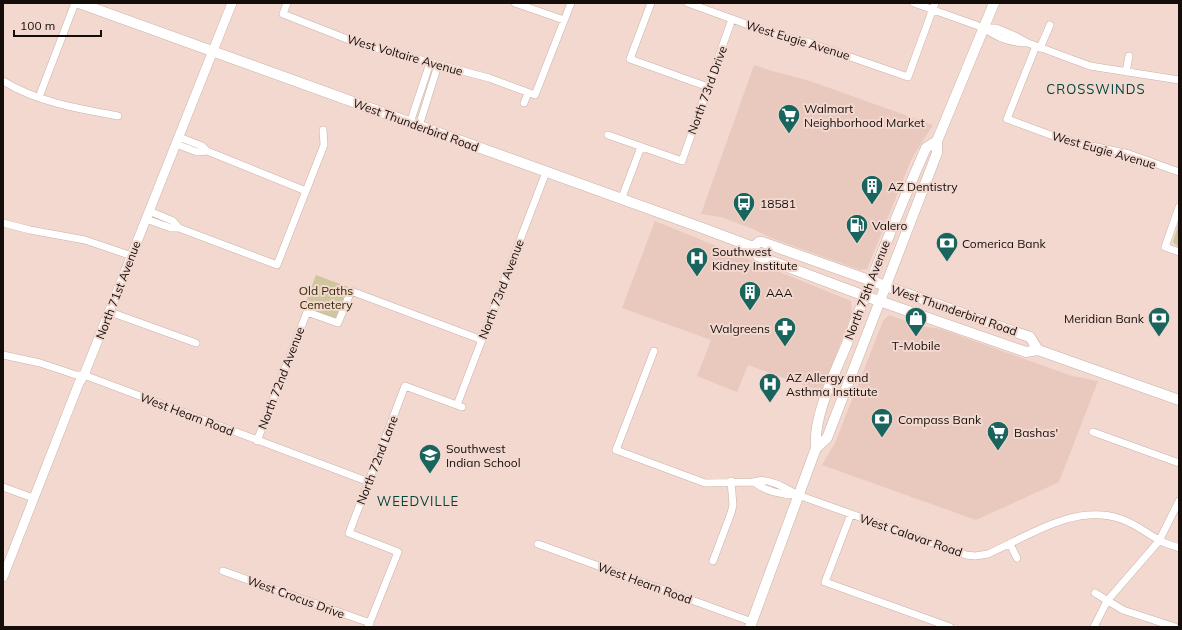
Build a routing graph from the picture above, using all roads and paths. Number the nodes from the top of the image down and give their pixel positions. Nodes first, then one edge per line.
1 (75, 3) edge
2 (79, 3) edge
3 (232, 3) edge
4 (287, 3) edge
5 (515, 3) edge
6 (571, 3) edge
7 (651, 3) edge
8 (688, 3) edge
9 (914, 3) edge
10 (994, 3) edge
11 (934, 6) edge
12 (732, 19) junction
13 (564, 20) junction
14 (1050, 25) dead end
15 (984, 28) junction
16 (1038, 47) junction
17 (212, 52) junction
18 (1129, 56) dead end
19 (430, 64) junction
20 (438, 65) junction
21 (1126, 72) junction
22 (1179, 80) edge
23 (3, 81) edge
24 (708, 87) junction
25 (532, 94) junction
26 (39, 97) junction
27 (524, 103) dead end
28 (118, 116) dead end
29 (415, 125) junction
30 (323, 130) dead end
31 (608, 135) dead end
32 (177, 140) junction
33 (937, 141) junction
34 (195, 143) junction
35 (641, 147) junction
36 (193, 151) junction
37 (207, 151) junction
38 (546, 172) junction
39 (1179, 172) edge
40 (306, 191) junction
41 (621, 200) junction
42 (1179, 207) edge
43 (147, 215) junction
44 (166, 218) junction
45 (3, 223) edge
46 (163, 226) junction
47 (179, 228) junction
48 (752, 247) junction
49 (1179, 252) edge
50 (132, 256) junction
51 (870, 281) junction
52 (885, 286) junction
53 (865, 296) junction
54 (880, 301) junction
55 (110, 312) junction
56 (482, 340) junction
57 (196, 343) dead end
58 (1038, 350) junction
59 (654, 351) dead end
60 (3, 355) edge
61 (84, 375) junction
62 (405, 386) joint
63 (1179, 400) edge
64 (1093, 432) dead end
65 (257, 441) junction
66 (816, 448) junction
67 (1179, 463) edge
68 (731, 481) junction
69 (369, 482) junction
70 (3, 487) edge
71 (798, 496) junction
72 (33, 498) junction
73 (1179, 501) edge
74 (851, 514) junction
75 (1159, 541) junction
76 (538, 544) dead end
77 (1010, 544) junction
78 (1179, 548) edge
79 (1017, 558) dead end
80 (713, 561) dead end
81 (223, 571) dead end
82 (3, 577) edge
83 (1095, 593) dead end
84 (1107, 601) junction
85 (751, 624) edge
86 (369, 625) edge
87 (950, 627) edge
88 (1094, 627) edge
89 (1176, 627) edge

1 - 26 street
2 - 17 main road, West Thunderbird Road
3 - 17 street, North 71st Avenue
4 - 19 street, West Voltaire Avenue
5 - 13 street
6 - 13 street
7 - 24 street
8 - 12 street, West Eugie Avenue
9 - 11 street
10 - 15 main road, North 75th Avenue
11 - 12 street, West Eugie Avenue
11 - 15 street
12 - 24 street, North 73rd Drive
13 - 25 street
14 - 16 street
15 - 16 street
15 - 33 main road, North 75th Avenue
16 - 21 street
16 - 39 street, West Eugie Avenue
17 - 29 main road, West Thunderbird Road
17 - 32 street, North 71st Avenue
18 - 21 street
19 - 20 street, West Voltaire Avenue
19 - 29 street
20 - 25 street, West Voltaire Avenue
20 - 29 street
21 - 22 street
23 - 26 street
24 - 35 street, North 73rd Drive
25 - 27 street
26 - 28 street
29 - 38 main road, West Thunderbird Road
30 - 40 street
31 - 35 street
32 - 34 street
32 - 36 street
32 - 43 street, North 71st Avenue
33 - 51 main road, North 75th Avenue
33 - 52 main road, North 75th Avenue
34 - 36 street
34 - 37 street
35 - 41 street
36 - 37 street
37 - 40 street
38 - 41 main road, West Thunderbird Road
38 - 56 street, North 73rd Avenue
40 - 47 street
41 - 48 main road, West Thunderbird Road
42 - 49 street
43 - 44 street
43 - 46 street
43 - 50 street, North 71st Avenue
44 - 46 street
44 - 47 street
45 - 50 street
46 - 47 street
48 - 51 main road, West Thunderbird Road
48 - 53 main road, West Thunderbird Road
50 - 55 street, North 71st Avenue
51 - 52 main road, West Thunderbird Road
51 - 53 main road, North 75th Avenue
52 - 54 main road, North 75th Avenue
52 - 58 main road, West Thunderbird Road
53 - 54 main road, West Thunderbird Road
53 - 66 main road, North 75th Avenue
54 - 58 main road, West Thunderbird Road
54 - 66 main road, North 75th Avenue
55 - 57 street
55 - 61 street, North 71st Avenue
56 - 62 street, North 73rd Avenue
56 - 65 street, North 72nd Avenue
58 - 63 main road, West Thunderbird Road
59 - 68 street, West Calavar Road
60 - 61 street, West Hearn Road
61 - 65 street, West Hearn Road
61 - 72 street, North 71st Avenue
62 - 69 street, North 72nd Lane
64 - 67 street
65 - 69 street, West Hearn Road
66 - 71 main road, North 75th Avenue
68 - 71 street, West Calavar Road
68 - 80 street
69 - 86 street, North 72nd Lane
70 - 72 street
71 - 74 street, West Calavar Road
71 - 85 main road, North 75th Avenue
72 - 82 street, North 71st Avenue
73 - 75 street
74 - 77 street, West Calavar Road
74 - 87 street
75 - 77 street, West Calavar Road
75 - 78 street, West Calavar Road
75 - 84 street
76 - 85 street, West Hearn Road
77 - 79 street
81 - 86 street, West Crocus Drive
83 - 84 street
84 - 88 street
84 - 89 street

